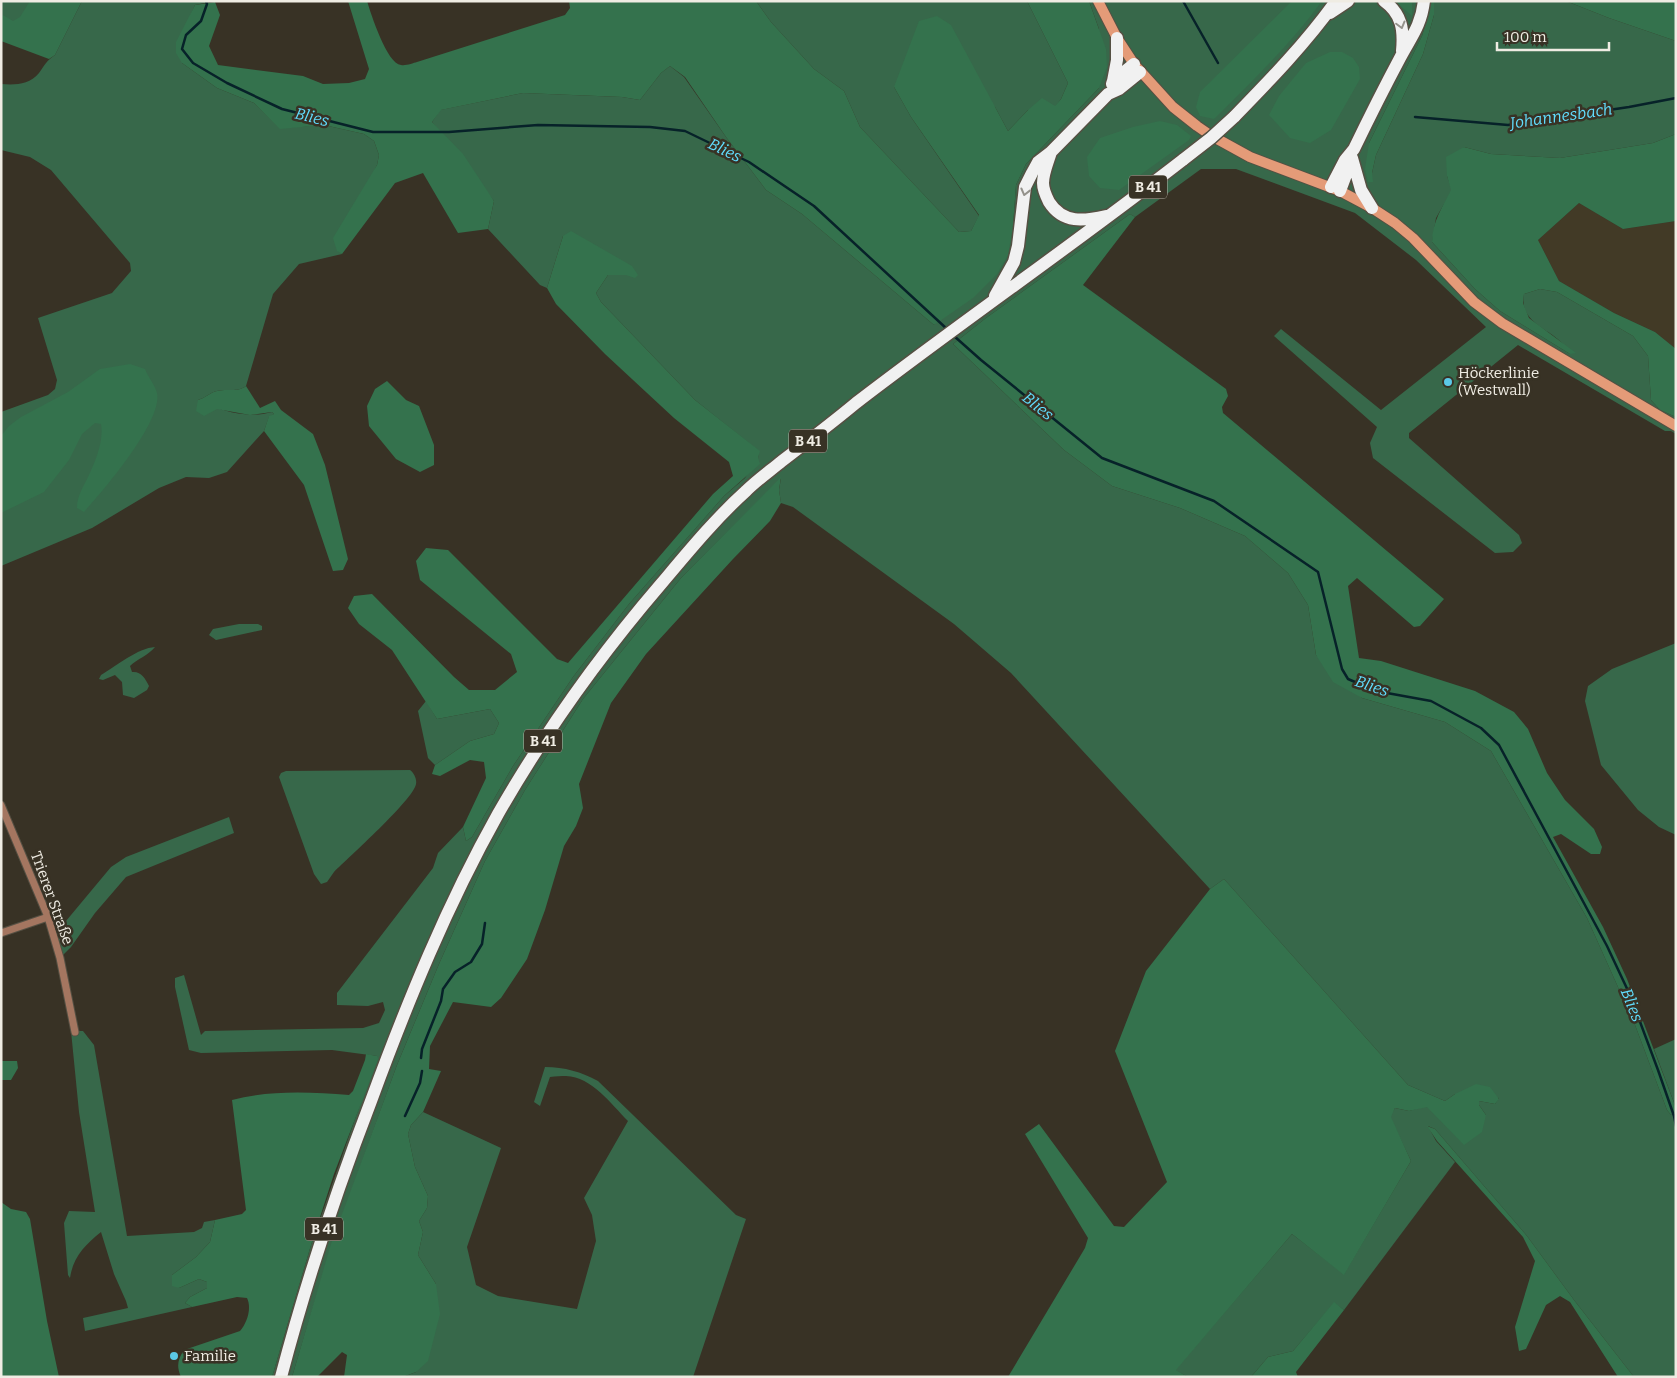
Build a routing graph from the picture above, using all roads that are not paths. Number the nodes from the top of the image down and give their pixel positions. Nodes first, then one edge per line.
1 (1098, 1) edge
2 (1336, 1) edge
3 (1348, 1) edge
4 (1384, 1) edge
5 (1424, 1) edge
6 (1324, 17) junction
7 (1117, 38) junction
8 (1402, 55) junction
9 (1137, 68) junction
10 (1113, 81) junction
11 (1108, 94) junction
12 (1051, 152) junction
13 (1353, 153) junction
14 (1335, 189) junction
15 (1372, 208) junction
16 (1113, 214) junction
17 (990, 302) junction
18 (1676, 426) edge
19 (1, 805) edge
20 (48, 917) junction
21 (1, 933) edge
22 (75, 1032) dead end
23 (282, 1377) edge

1 - 7 main road
2 - 6 highway, B 41
3 - 6 highway
4 -> 8 highway
5 - 8 highway
6 - 16 highway, B 41, bridge
7 - 9 main road
7 - 10 highway
8 - 13 highway
9 - 10 highway
9 - 11 highway
9 - 14 main road
10 - 11 highway
11 - 12 highway
12 - 16 highway
12 -> 17 highway
13 - 14 highway
13 - 15 highway
14 - 15 main road
15 - 18 main road
16 - 17 highway, B 41
17 - 23 highway, B 41
19 - 20 street, Trierer Straße
20 - 21 street
20 - 22 street, Trierer Straße

